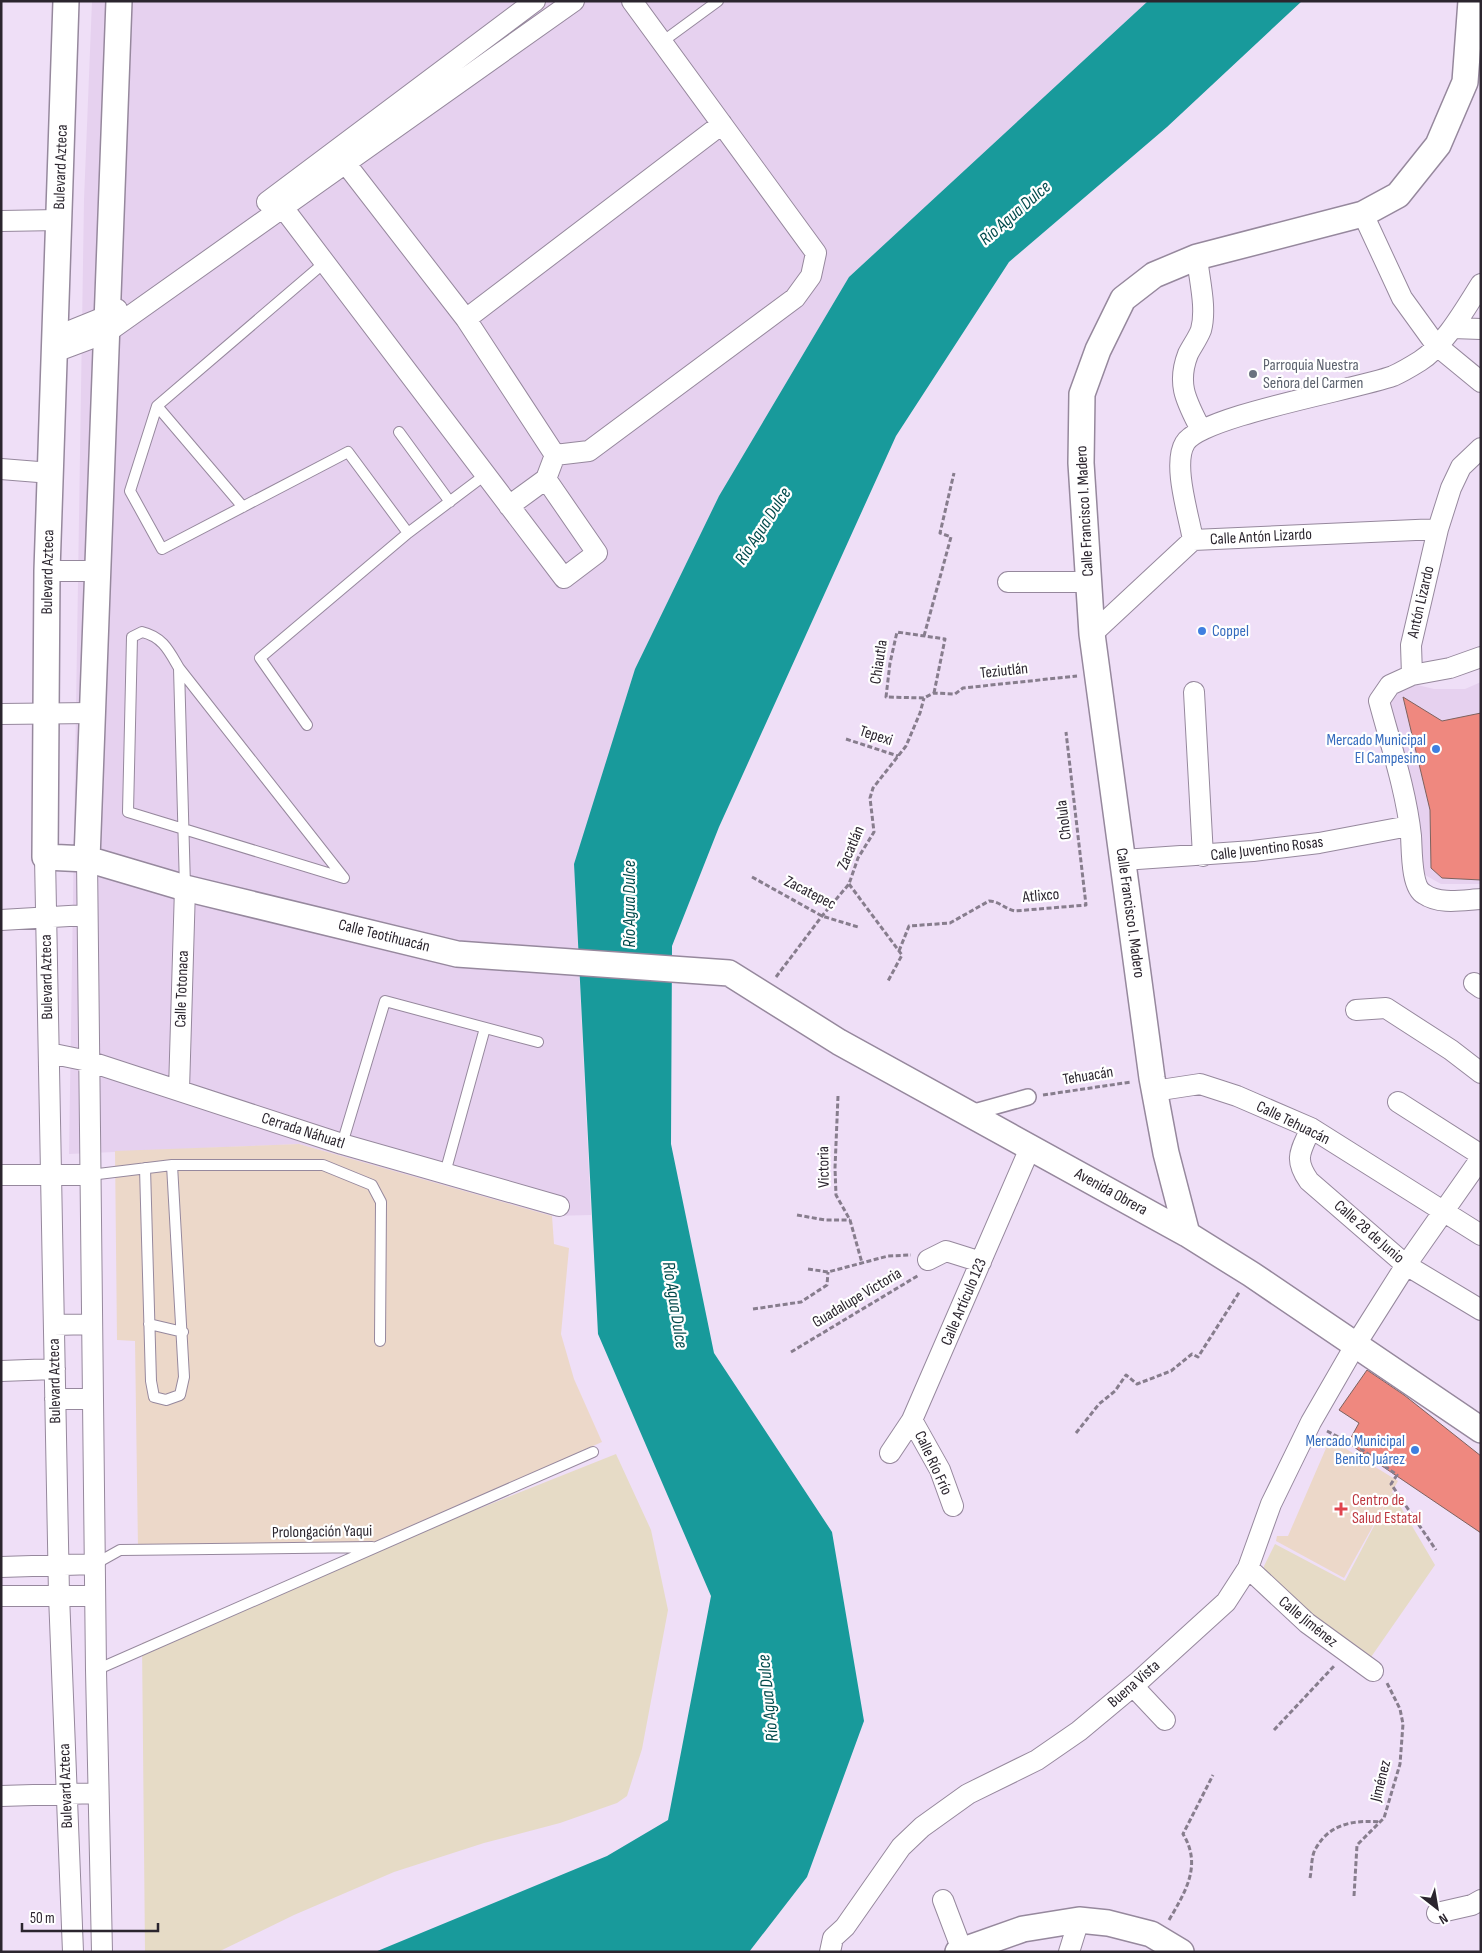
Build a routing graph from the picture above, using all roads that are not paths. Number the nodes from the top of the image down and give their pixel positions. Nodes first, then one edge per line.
1 (66, 1) edge
2 (119, 1) edge
3 (535, 1) edge
4 (574, 1) edge
5 (632, 1) edge
6 (718, 1) edge
7 (1471, 1) edge
8 (662, 42) junction
9 (722, 124) junction
10 (341, 157) junction
11 (279, 203) junction
12 (1363, 214) junction
13 (59, 220) junction
14 (1, 222) edge
15 (1197, 256) junction
16 (324, 263) junction
17 (1481, 284) edge
18 (466, 319) junction
19 (107, 325) junction
20 (1453, 328) junction
21 (1481, 329) edge
22 (55, 344) junction
23 (1436, 345) junction
24 (1481, 382) edge
25 (157, 406) junction
26 (1201, 430) junction
27 (399, 432) dead end
28 (1481, 448) edge
29 (555, 456) junction
30 (1, 469) edge
31 (51, 473) junction
32 (485, 475) junction
33 (546, 479) junction
34 (450, 502) junction
35 (509, 506) junction
36 (243, 507) junction
37 (1438, 529) junction
38 (408, 533) junction
39 (1193, 540) junction
40 (48, 571) junction
41 (98, 571) junction
42 (1008, 582) dead end
43 (1088, 582) junction
44 (1092, 634) junction
45 (1481, 657) edge
46 (179, 668) junction
47 (1412, 675) junction
48 (1194, 692) dead end
49 (45, 713) junction
50 (92, 713) junction
51 (1, 714) edge
52 (306, 725) dead end
53 (1409, 826) junction
54 (183, 830) junction
55 (1203, 856) junction
56 (45, 857) junction
57 (87, 859) junction
58 (1123, 860) junction
59 (185, 888) junction
60 (1481, 899) edge
61 (86, 915) junction
62 (46, 919) junction
63 (1, 920) edge
64 (729, 973) joint
65 (1356, 1010) dead end
66 (485, 1028) junction
67 (538, 1042) dead end
68 (49, 1053) junction
69 (88, 1061) junction
70 (1481, 1073) edge
71 (1153, 1084) junction
72 (179, 1090) junction
73 (1028, 1097) road end
74 (1398, 1102) dead end
75 (967, 1114) junction
76 (1311, 1128) junction
77 (342, 1144) junction
78 (1030, 1148) junction
79 (1481, 1157) edge
80 (172, 1165) junction
81 (145, 1168) junction
82 (445, 1173) junction
83 (1, 1175) edge
84 (52, 1175) junction
85 (90, 1175) junction
86 (560, 1206) dead end
87 (1444, 1213) junction
88 (1187, 1234) junction
89 (1481, 1235) edge
90 (928, 1260) road end
91 (981, 1262) junction
92 (1406, 1265) junction
93 (1481, 1310) edge
94 (92, 1324) junction
95 (149, 1324) junction
96 (54, 1325) junction
97 (183, 1332) junction
98 (380, 1341) dead end
99 (1356, 1344) junction
100 (55, 1369) junction
101 (1, 1371) edge
102 (55, 1399) junction
103 (93, 1400) junction
104 (912, 1420) junction
105 (1481, 1430) edge
106 (594, 1452) dead end
107 (890, 1453) dead end
108 (953, 1506) dead end
109 (378, 1547) junction
110 (95, 1564) junction
111 (59, 1566) junction
112 (1, 1567) edge
113 (1248, 1568) junction
114 (59, 1595) junction
115 (1, 1596) edge
116 (95, 1596) junction
117 (96, 1670) junction
118 (1373, 1671) road end
119 (1133, 1686) junction
120 (1164, 1720) dead end
121 (98, 1793) junction
122 (66, 1795) junction
123 (1, 1796) edge
124 (943, 1900) dead end
125 (1481, 1900) edge
126 (1437, 1913) dead end
127 (1079, 1920) junction
128 (960, 1951) edge
129 (73, 1952) edge
130 (102, 1952) edge
131 (830, 1952) edge
132 (1069, 1952) edge
133 (1181, 1952) edge

1 - 13 street, Bulevard Azteca
2 - 19 street, Bulevard Azteca
3 - 10 street
4 - 10 street
5 - 8 street
6 - 8 lane
7 - 12 street, Calle Francisco I. Madero
8 - 9 street
9 - 18 street
9 - 29 street
10 - 11 street
10 - 18 street
11 - 16 street
11 - 19 street
12 - 15 street, Calle Francisco I. Madero
12 - 23 street
13 - 14 street
13 - 22 street, Bulevard Azteca
15 - 26 street
15 - 43 street, Calle Francisco I. Madero
16 - 25 lane
16 - 32 street
17 - 20 street
18 - 29 street
19 - 22 street
19 - 41 street, Bulevard Azteca
20 - 21 street
20 - 23 street
22 - 31 street, Bulevard Azteca
23 - 24 street
23 - 26 street
25 - 36 lane
25 - 36 lane
26 - 39 street
27 - 34 lane
28 - 37 street, Antón Lizardo
29 - 33 street
30 - 31 street
31 - 40 street, Bulevard Azteca
32 - 34 lane
32 - 35 street
33 - 35 street
33 - 35 street
34 - 38 lane
36 - 38 lane
37 - 39 street, Calle Antón Lizardo
37 - 47 street, Antón Lizardo
38 - 52 lane
39 - 44 street, Calle Antón Lizardo
40 - 41 street
40 - 49 street, Bulevard Azteca
41 - 50 street, Bulevard Azteca
42 - 43 street
43 - 44 street, Calle Francisco I. Madero
44 - 58 street, Calle Francisco I. Madero
45 - 47 street
46 - 54 lane
46 - 54 lane
46 - 54 lane
47 - 53 street
48 - 55 street
49 - 50 street
49 - 51 street
49 - 56 street, Bulevard Azteca
50 - 57 street, Bulevard Azteca
53 - 55 street, Calle Juventino Rosas
53 - 60 street
54 - 59 lane
55 - 58 street, Calle Juventino Rosas
56 - 57 street, Calle Teotihuacán
56 - 62 street, Bulevard Azteca
57 - 59 street, Calle Teotihuacán
57 - 61 street, Bulevard Azteca
58 - 71 street, Calle Francisco I. Madero
59 - 64 street, Calle Teotihuacán
59 - 72 street, Calle Totonaca
61 - 62 street
61 - 69 street, Bulevard Azteca
62 - 63 street
62 - 68 street, Bulevard Azteca
64 - 75 street, Avenida Obrera
65 - 70 street
66 - 67 lane
66 - 77 lane
66 - 82 lane
68 - 69 street, Cerrada Náhuatl
68 - 84 street, Bulevard Azteca
69 - 72 street, Cerrada Náhuatl
69 - 85 street, Bulevard Azteca
71 - 76 street, Calle Tehuacán
71 - 88 street, Calle Francisco I. Madero
72 - 77 street, Cerrada Náhuatl
73 - 75 street
74 - 79 street
75 - 78 street, Avenida Obrera
76 - 87 street, Calle Tehuacán
76 - 92 street, Calle 28 de Junio
77 - 82 street, Cerrada Náhuatl
78 - 88 street, Avenida Obrera
78 - 91 street, Calle Artículo 123
79 - 87 street, Buena Vista
80 - 81 lane
80 - 97 lane
80 - 98 lane
81 - 85 lane
81 - 95 lane
82 - 86 street, Cerrada Náhuatl
83 - 84 street
84 - 85 street
84 - 96 street, Bulevard Azteca
85 - 94 street, Bulevard Azteca
87 - 89 street, Calle Tehuacán
87 - 92 street, Buena Vista
88 - 99 street, Avenida Obrera
90 - 91 street
91 - 104 street, Calle Artículo 123
92 - 93 street, Calle 28 de Junio
92 - 99 street, Buena Vista
94 - 96 street
94 - 103 street, Bulevard Azteca
95 - 97 lane
95 - 97 lane
96 - 100 street, Bulevard Azteca
99 - 105 street, Avenida Obrera
99 - 113 street, Buena Vista
100 - 101 street
100 - 102 street, Bulevard Azteca
102 - 103 street
102 - 111 street, Bulevard Azteca
103 - 110 street, Bulevard Azteca
104 - 107 street, Calle Artículo 123
104 - 108 street, Calle Río Frío
106 - 109 lane, Prolongación Yaqui
109 - 110 lane, Prolongación Yaqui
109 - 117 lane
110 - 111 street
110 - 116 street, Bulevard Azteca
111 - 112 street
111 - 114 street, Bulevard Azteca
113 - 118 street, Calle Jiménez
113 - 119 street, Buena Vista
114 - 115 street
114 - 116 street
114 - 122 street, Bulevard Azteca
116 - 117 street, Bulevard Azteca
117 - 121 street, Bulevard Azteca
119 - 120 street
119 - 131 street, Buena Vista
121 - 122 street
121 - 130 street, Bulevard Azteca
122 - 123 street
122 - 129 street, Bulevard Azteca
124 - 128 street
125 - 126 street
127 - 128 street
127 - 132 street
127 - 133 street

